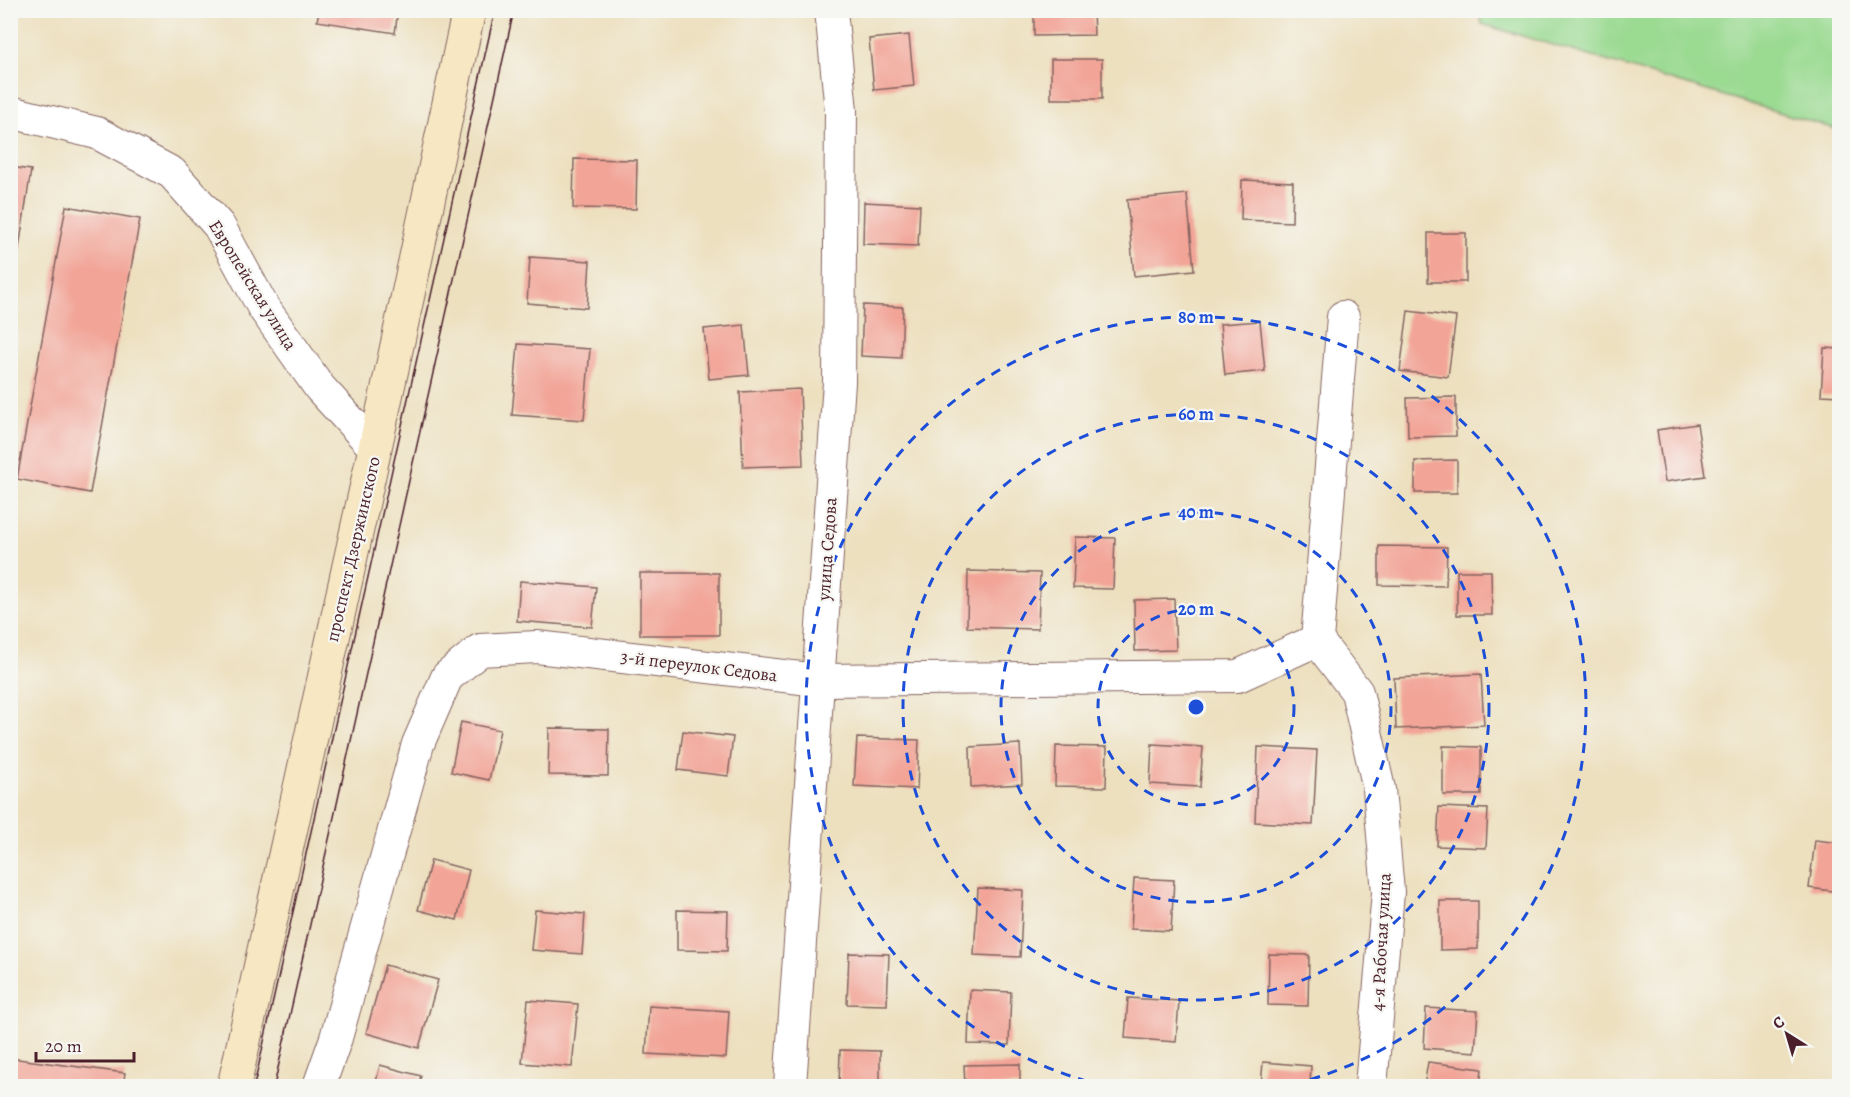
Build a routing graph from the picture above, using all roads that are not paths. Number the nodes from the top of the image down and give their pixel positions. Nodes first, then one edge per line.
1 (469, 10) edge
2 (831, 10) edge
3 (10, 112) edge
4 (1343, 317) dead end
5 (375, 448) junction
6 (1317, 640) junction
7 (818, 680) junction
8 (234, 1086) edge
9 (319, 1086) edge
10 (790, 1086) edge
11 (1371, 1086) edge

1 - 5 main road, проспект Дзержинского
2 - 7 street, улица Седова
3 - 5 street, Европейская улица
4 - 6 street
5 - 8 main road, проспект Дзержинского
6 - 7 street, 3-й переулок Седова
6 - 11 street, 4-я Рабочая улица
7 - 9 street, 3-й переулок Седова
7 - 10 street, улица Седова

